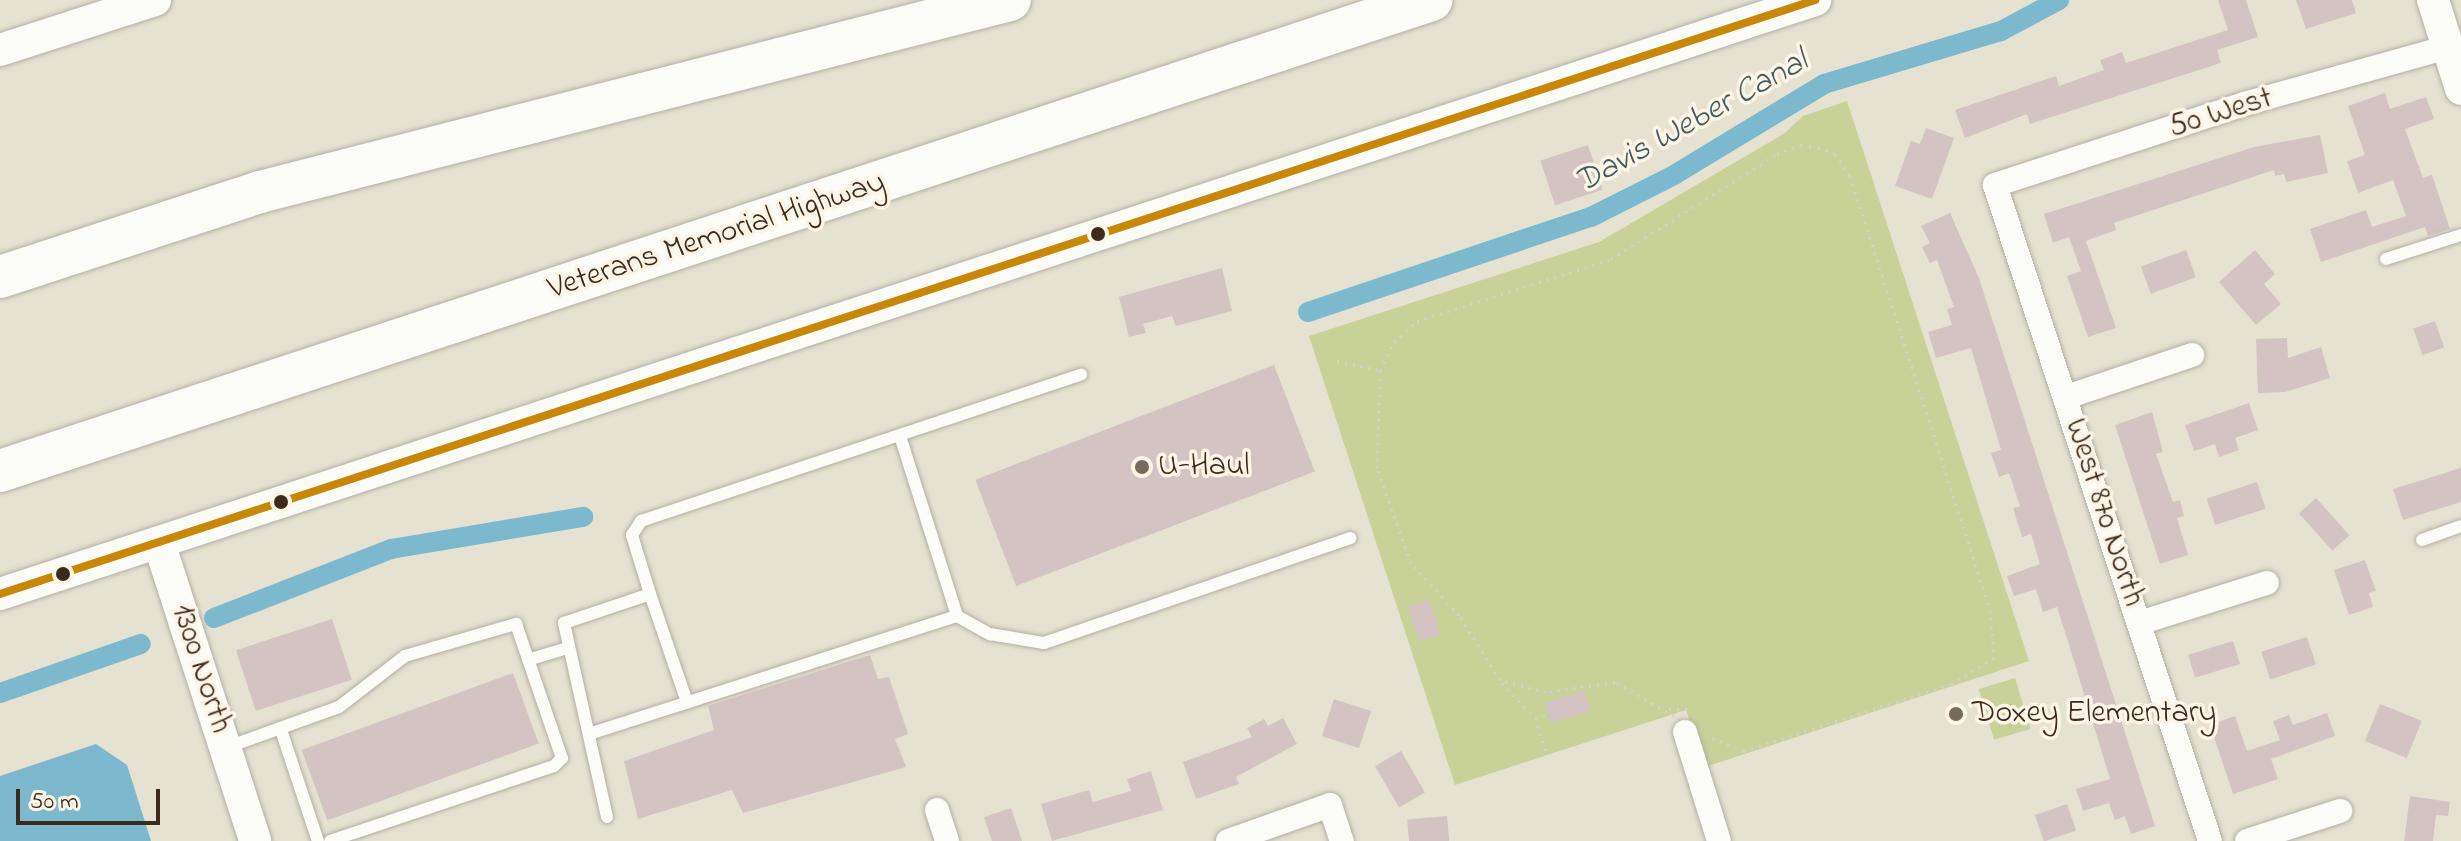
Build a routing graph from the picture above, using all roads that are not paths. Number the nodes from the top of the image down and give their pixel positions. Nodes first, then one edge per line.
1 (155, 0) edge
2 (967, 0) edge
3 (1010, 0) edge
4 (1432, 0) edge
5 (1815, 0) edge
6 (2433, 0) edge
7 (865, 33) junction
8 (2, 44) edge
9 (2448, 47) junction
10 (2461, 89) edge
11 (1995, 185) joint
12 (2461, 235) edge
13 (2386, 259) dead end
14 (0, 277) edge
15 (2192, 355) dead end
16 (1081, 375) dead end
17 (2066, 397) junction
18 (900, 436) junction
19 (0, 471) edge
20 (2461, 526) edge
21 (1351, 538) dead end
22 (2422, 540) dead end
23 (159, 543) junction
24 (2267, 583) dead end
25 (0, 594) edge
26 (650, 594) junction
27 (957, 616) junction
28 (2139, 623) junction
29 (567, 648) junction
30 (531, 659) junction
31 (687, 702) junction
32 (1696, 726) road end
33 (281, 730) junction
34 (592, 733) junction
35 (225, 748) junction
36 (937, 810) dead end
37 (2340, 811) dead end
38 (607, 817) dead end
39 (255, 841) edge
40 (318, 841) edge
41 (330, 841) edge
42 (947, 841) edge
43 (1228, 841) edge
44 (1342, 841) edge
45 (1719, 841) edge
46 (2210, 841) edge
47 (2247, 841) edge

1 - 8 main road
2 - 7 highway
3 - 7 highway
4 - 19 highway, Veterans Memorial Highway
5 - 23 main road
6 - 9 main road
7 - 14 highway
9 - 10 main road
9 - 11 street, 50 West
11 - 17 street, West 870 North
12 - 13 lane
15 - 17 street
16 - 18 lane
17 - 28 street, West 870 North
18 - 26 lane
18 - 27 lane
20 - 22 lane
21 - 27 lane
23 - 25 main road
23 - 35 main road, 1300 North
24 - 28 street
26 - 29 lane
26 - 31 lane
27 - 31 lane
28 - 46 street, West 870 North
29 - 30 lane
29 - 34 lane
30 - 33 lane
30 - 41 lane
31 - 34 lane
32 - 45 street
33 - 35 lane
33 - 40 lane
34 - 38 lane
35 - 39 main road, 1300 North
36 - 42 street
37 - 47 street
43 - 44 street

